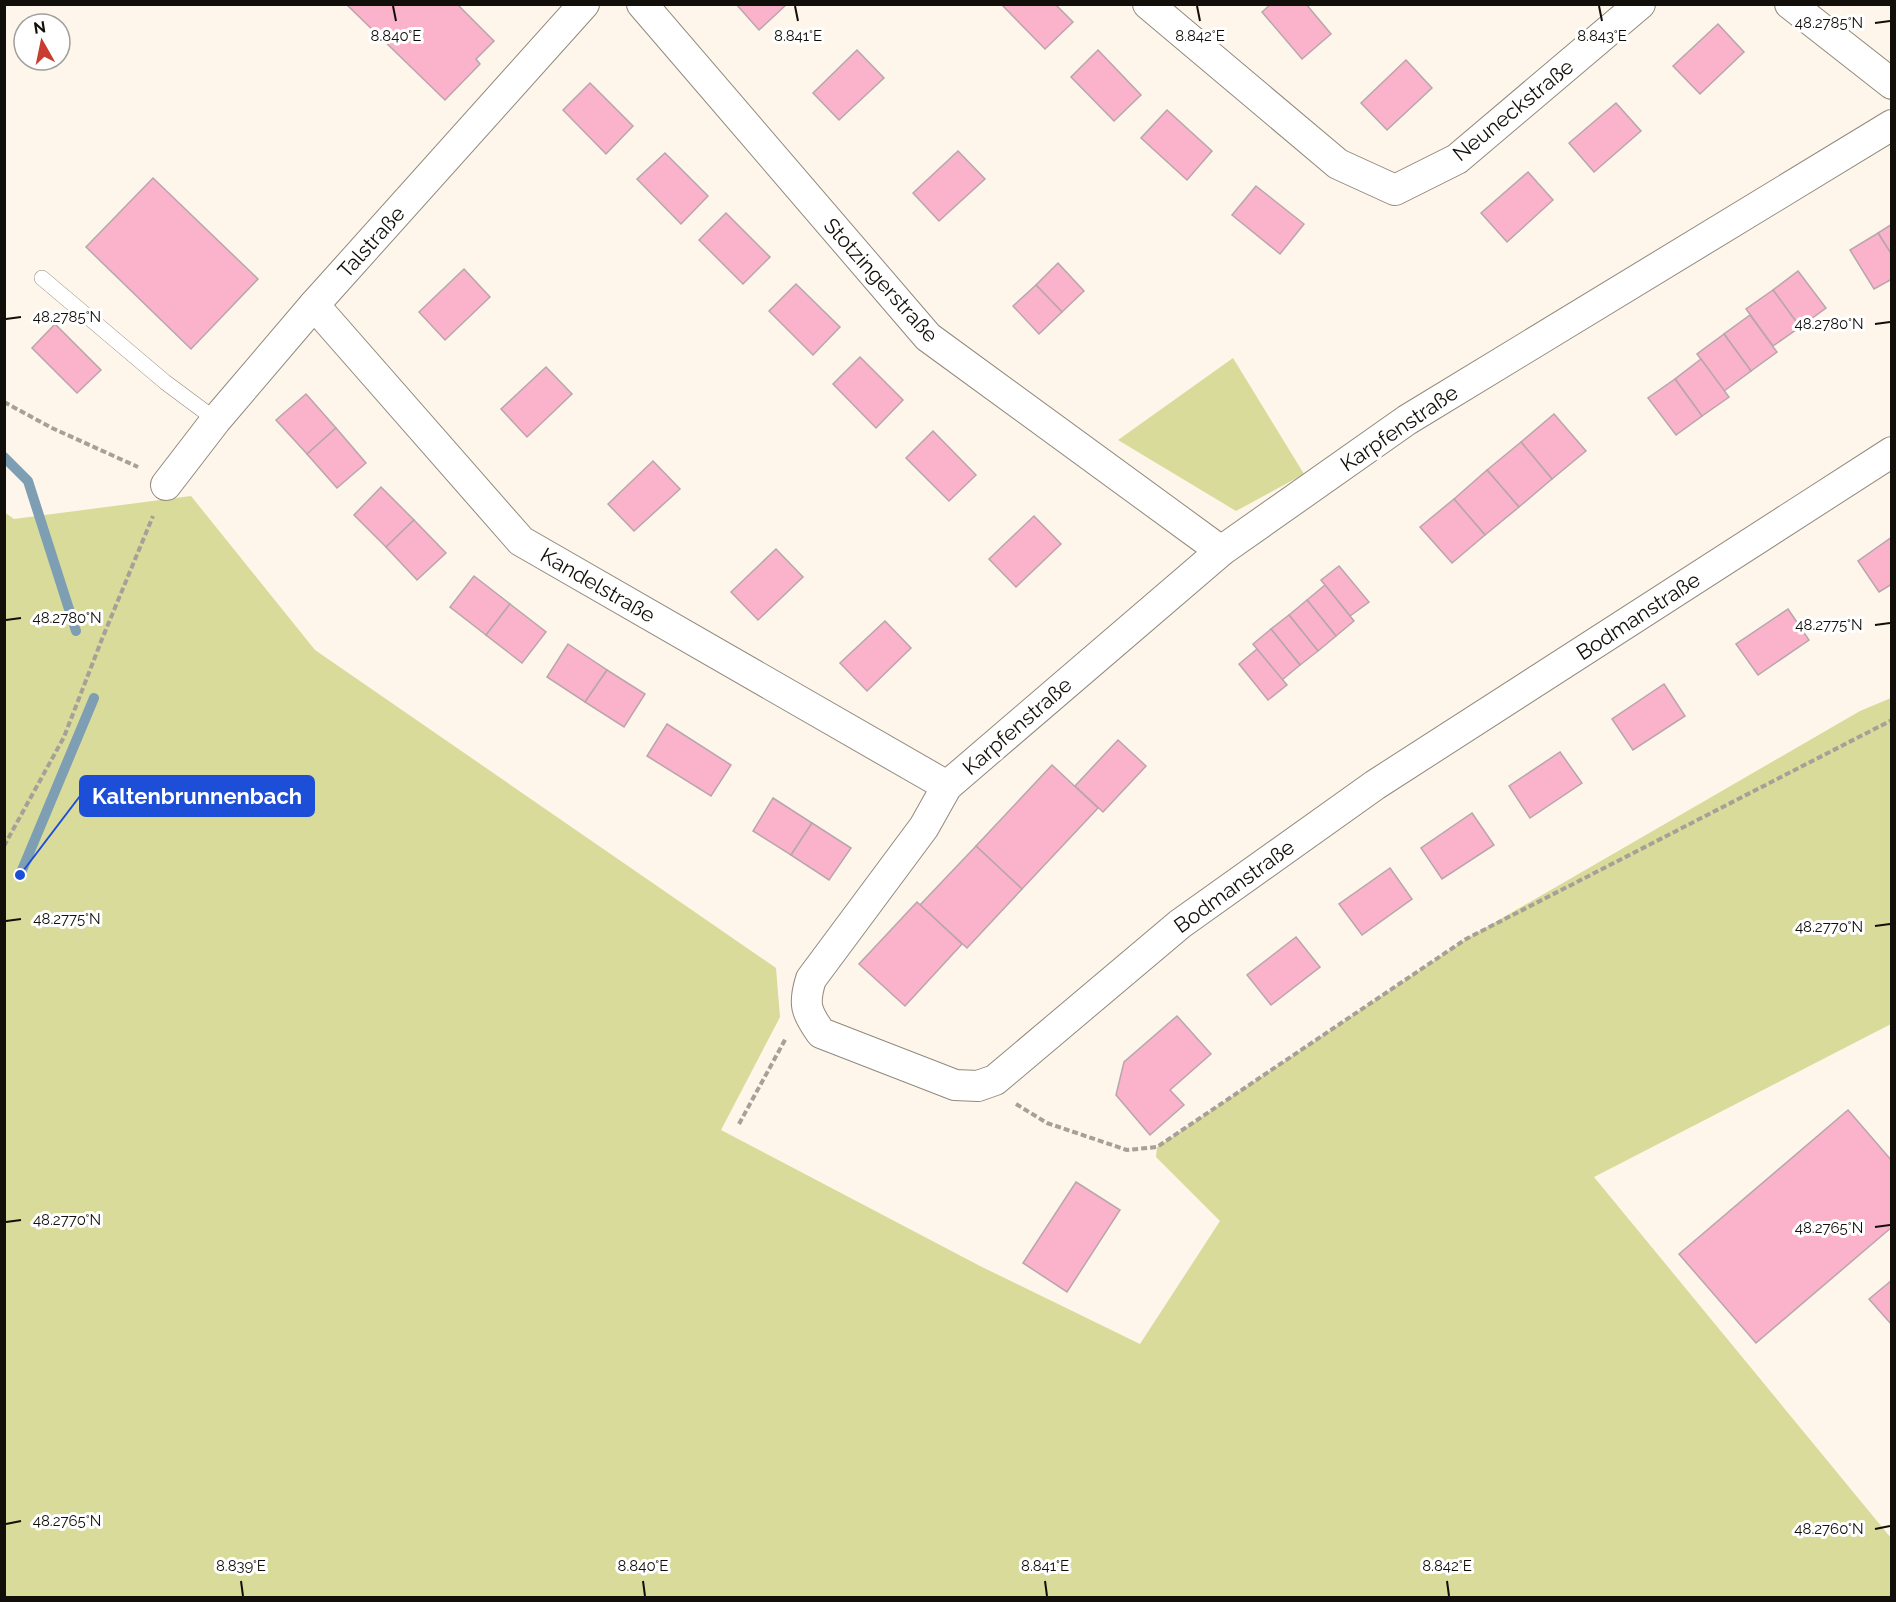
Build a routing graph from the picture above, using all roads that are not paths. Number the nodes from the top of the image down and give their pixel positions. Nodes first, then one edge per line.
1 (584, 4) edge
2 (642, 4) edge
3 (1148, 4) edge
4 (1640, 4) edge
5 (1790, 4) edge
6 (1892, 84) edge
7 (1892, 125) edge
8 (42, 278) dead end
9 (314, 305) junction
10 (216, 420) junction
11 (1892, 452) edge
12 (167, 484) road end
13 (1221, 551) junction
14 (947, 786) junction

1 - 9 street, Talstraße
2 - 13 street, Stotzingerstraße
3 - 4 street, Neuneckstraße
5 - 6 street
7 - 13 street, Karpfenstraße
8 - 10 lane
9 - 10 street, Talstraße
9 - 14 street, Kandelstraße
10 - 12 street, Talstraße
11 - 14 street, Bodmanstraße
13 - 14 street, Karpfenstraße

